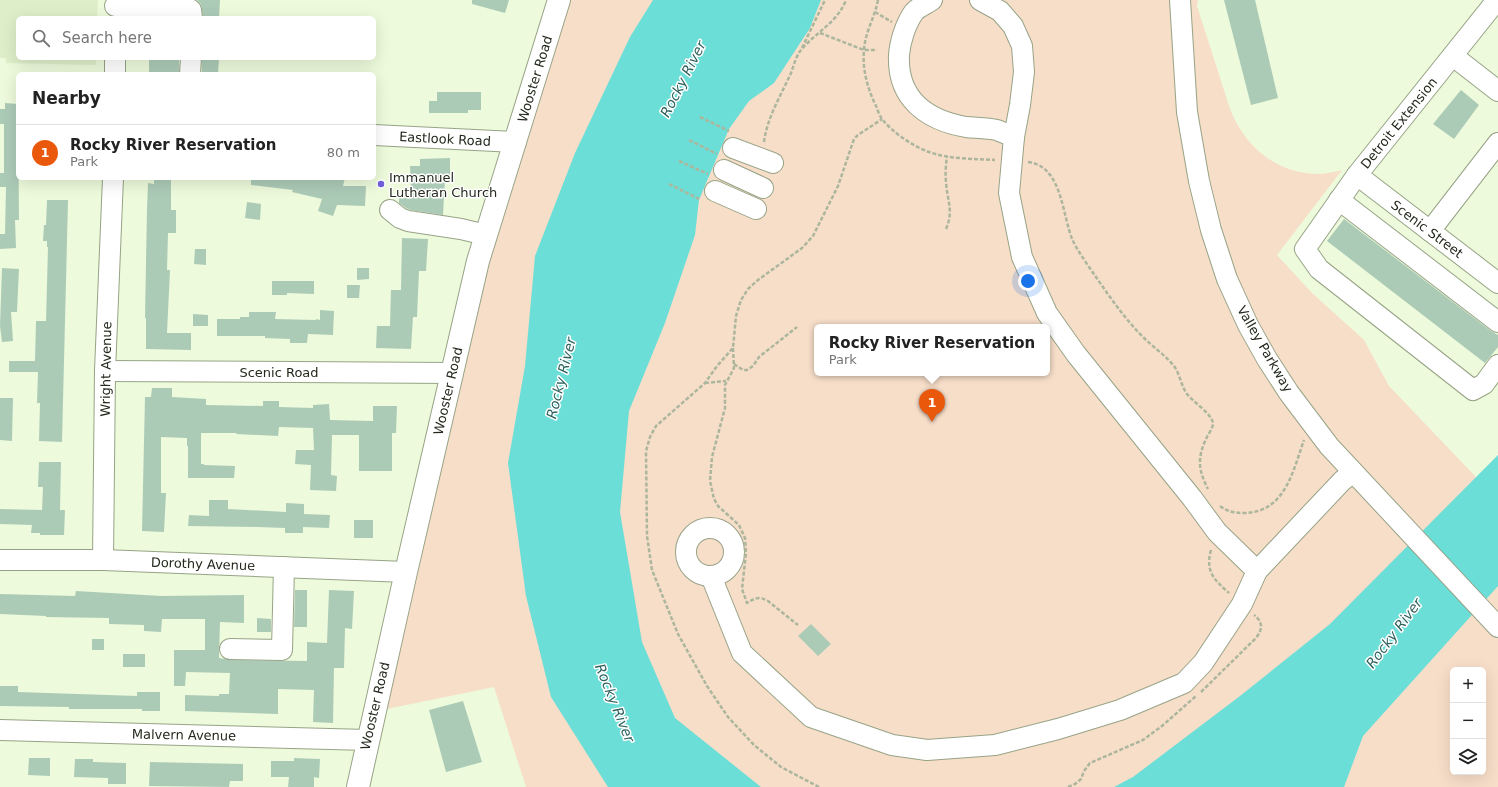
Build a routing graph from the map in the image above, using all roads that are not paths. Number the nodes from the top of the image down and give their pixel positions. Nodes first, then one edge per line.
1 (559, 0) edge
2 (932, 0) edge
3 (980, 0) edge
4 (1180, 0) edge
5 (1497, 0) edge
6 (115, 8) edge
7 (192, 16) edge
8 (1453, 56) junction
9 (115, 60) edge
10 (191, 60) edge
11 (115, 72) edge
12 (190, 72) edge
13 (1498, 91) edge
14 (376, 135) edge
15 (1014, 137) junction
16 (516, 142) junction
17 (1498, 143) edge
18 (769, 155) road end
19 (718, 167) junction
20 (1357, 175) junction
21 (113, 180) edge
22 (764, 188) dead end
23 (1339, 200) junction
24 (756, 209) dead end
25 (390, 210) dead end
26 (1430, 230) junction
27 (486, 235) junction
28 (1498, 283) edge
29 (1498, 322) edge
30 (1498, 365) edge
31 (105, 371) junction
32 (453, 373) junction
33 (1353, 472) junction
34 (0, 560) edge
35 (103, 560) junction
36 (284, 567) junction
37 (1257, 571) junction
38 (406, 572) junction
39 (711, 576) dead end
40 (1498, 627) edge
41 (230, 649) dead end
42 (0, 730) edge
43 (368, 740) junction
44 (358, 787) edge

1 - 16 main road, Wooster Road
2 - 15 street
3 - 15 street
4 - 33 street, Valley Parkway
5 - 8 street, Detroit Extension
6 - 7 street
8 - 13 street
8 - 20 street, Detroit Extension
9 - 11 street
10 - 12 street
14 - 16 street, Eastlook Road
15 - 37 street
16 - 27 main road, Wooster Road
17 - 26 street
18 - 19 street
19 - 22 street
19 - 24 street
20 - 23 street, Detroit Extension
20 - 26 street, Scenic Street
21 - 31 street, Wright Avenue
23 - 29 street
23 - 30 street, Detroit Extension
25 - 27 street
26 - 28 street, Scenic Street
27 - 32 main road, Wooster Road
31 - 32 street, Scenic Road
31 - 35 street, Wright Avenue
32 - 38 main road, Wooster Road
33 - 37 street
33 - 40 street, Valley Parkway
34 - 35 street, Dorothy Avenue
35 - 36 street, Dorothy Avenue
36 - 38 street, Dorothy Avenue
36 - 41 street
37 - 39 street
38 - 43 main road, Wooster Road
42 - 43 street, Malvern Avenue
43 - 44 main road, Wooster Road

